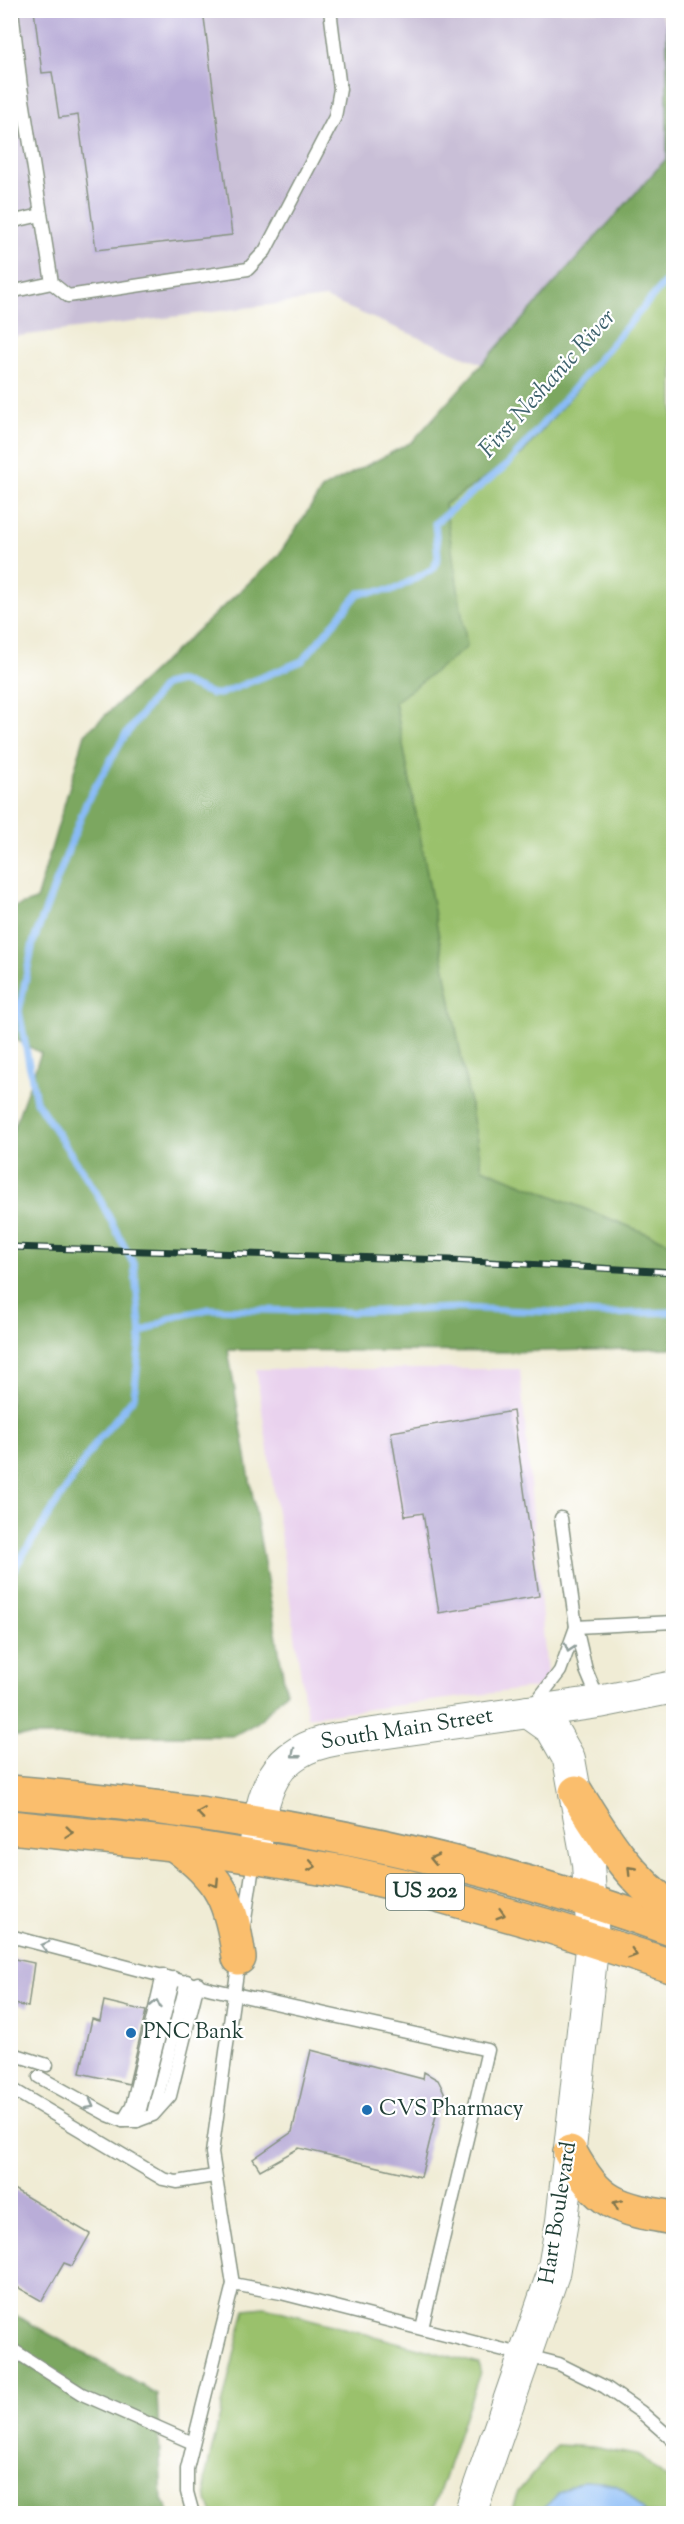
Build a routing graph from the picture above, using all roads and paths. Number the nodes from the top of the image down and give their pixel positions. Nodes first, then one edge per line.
1 (12, 10) edge
2 (330, 10) edge
3 (16, 88) edge
4 (41, 214) junction
5 (10, 222) edge
6 (52, 284) junction
7 (10, 292) edge
8 (561, 1518) dead end
9 (674, 1622) edge
10 (576, 1627) junction
11 (674, 1687) edge
12 (599, 1702) junction
13 (528, 1712) junction
14 (569, 1758) junction
15 (10, 1792) edge
16 (576, 1792) junction
17 (259, 1821) junction
18 (16, 1831) edge
19 (173, 1844) junction
20 (254, 1856) junction
21 (592, 1902) junction
22 (674, 1910) edge
23 (674, 1929) edge
24 (10, 1936) edge
25 (593, 1940) junction
26 (239, 1958) junction
27 (674, 1967) edge
28 (168, 1976) junction
29 (192, 1982) junction
30 (233, 1994) junction
31 (10, 2053) edge
32 (47, 2065) dead end
33 (39, 2077) dead end
34 (10, 2088) edge
35 (123, 2121) junction
36 (137, 2121) junction
37 (570, 2152) junction
38 (214, 2176) junction
39 (674, 2218) edge
40 (233, 2284) junction
41 (422, 2328) junction
42 (10, 2348) edge
43 (526, 2354) junction
44 (674, 2441) edge
45 (193, 2443) junction
46 (193, 2514) edge
47 (470, 2514) edge

1 - 3 lane
2 - 6 lane
3 - 4 lane
4 - 5 lane
4 - 6 lane
6 - 7 lane
8 - 10 lane
9 - 10 lane
10 - 12 lane
10 -> 13 lane
11 - 12 street, South Main Street
12 - 13 street, South Main Street
12 - 14 street
13 - 14 street
13 -> 17 street, South Main Street
14 - 16 street
17 -> 15 highway, US 202
16 - 21 street
22 -> 16 highway
17 - 20 street, South Main Street
21 -> 17 highway, US 202
18 -> 19 highway, US 202
19 - 20 highway, US 202
19 -> 26 highway
20 -> 25 highway, US 202
20 - 26 lane
21 - 23 highway, US 202
21 - 25 street, Hart Boulevard
28 -> 24 lane
25 -> 27 highway, US 202
25 - 37 street, Hart Boulevard
26 - 30 lane
28 - 29 lane
35 -> 28 lane
28 - 36 lane
29 - 30 lane
29 - 36 lane
30 - 38 lane
30 - 41 lane
31 - 32 lane
33 -> 35 lane
34 - 38 lane
35 - 36 lane
39 -> 37 highway
37 - 43 street, Hart Boulevard
38 - 40 lane
40 - 41 lane
40 - 45 lane
41 - 43 lane
42 - 45 lane
43 - 44 lane
43 - 47 street, Hart Boulevard
45 - 46 lane

